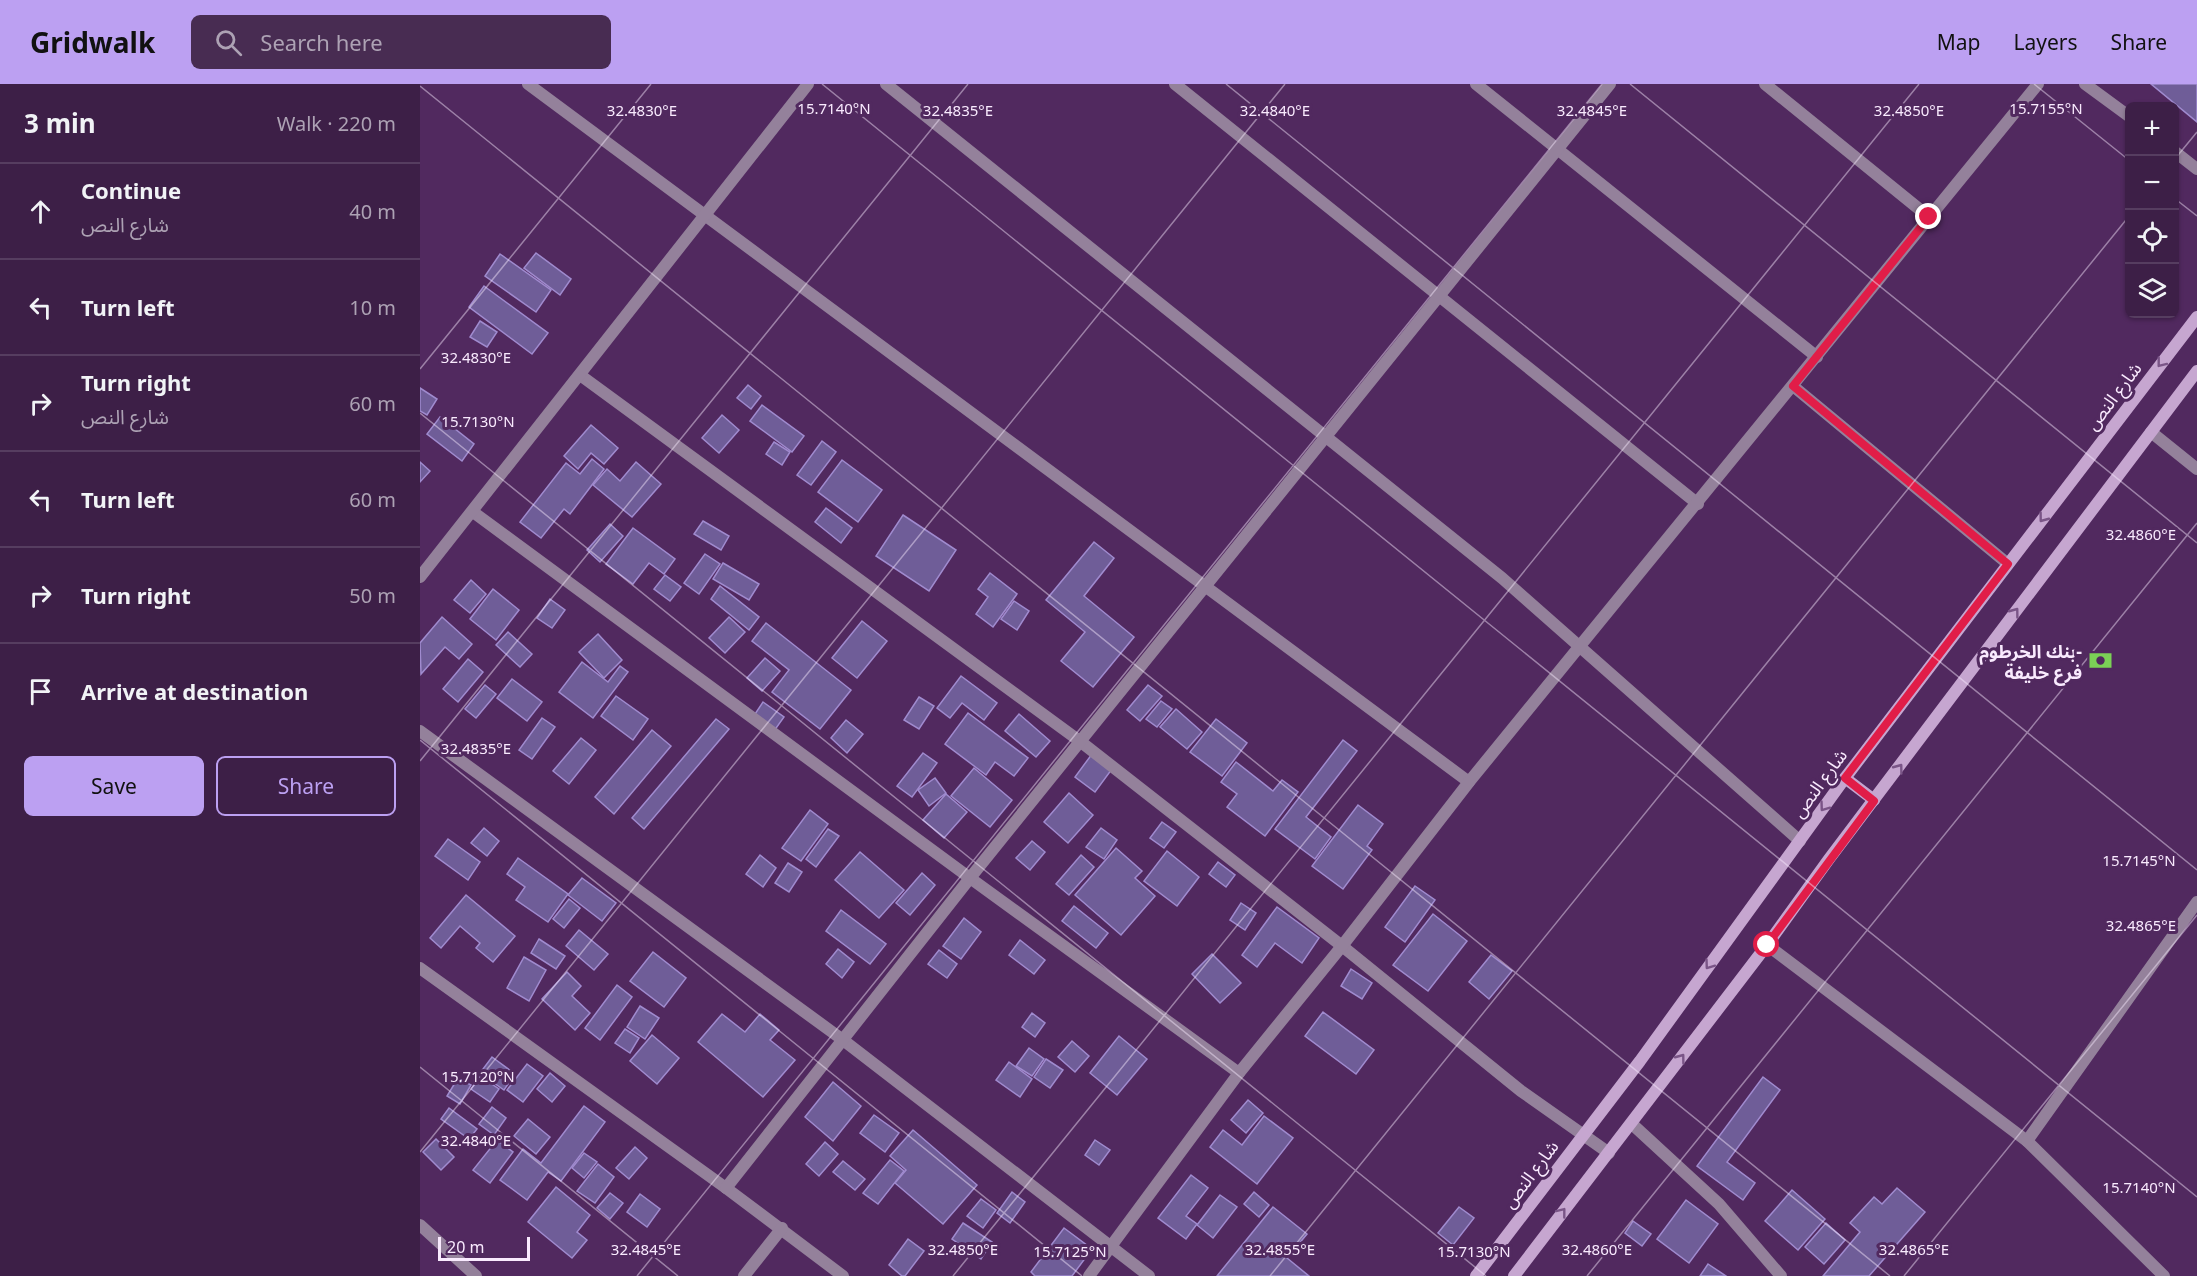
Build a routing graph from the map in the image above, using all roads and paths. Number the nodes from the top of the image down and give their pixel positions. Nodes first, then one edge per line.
1 (528, 84) edge
2 (808, 84) edge
3 (886, 84) edge
4 (1175, 84) edge
5 (1476, 84) edge
6 (1610, 84) edge
7 (1765, 84) edge
8 (2038, 84) edge
9 (2085, 84) edge
10 (2125, 113) edge
11 (1558, 149) junction
12 (2179, 155) edge
13 (2197, 168) edge
14 (705, 216) junction
15 (1929, 217) junction
16 (1440, 297) junction
17 (2197, 316) edge
18 (1817, 357) junction
19 (2197, 371) edge
20 (580, 375) junction
21 (1793, 386) junction
22 (2151, 432) junction
23 (1325, 436) junction
24 (2197, 469) edge
25 (1698, 504) junction
26 (473, 512) junction
27 (2008, 564) junction
28 (420, 577) edge
29 (1206, 586) junction
30 (1580, 646) junction
31 (420, 731) edge
32 (1081, 742) junction
33 (1845, 778) junction
34 (1469, 782) junction
35 (1874, 801) junction
36 (1800, 841) junction
37 (970, 878) junction
38 (2197, 902) edge
39 (1767, 945) junction
40 (1342, 946) junction
41 (420, 968) edge
42 (843, 1040) junction
43 (1239, 1073) junction
44 (1632, 1124) junction
45 (1582, 1134) junction
46 (2027, 1141) junction
47 (1609, 1153) junction
48 (726, 1188) junction
49 (420, 1225) edge
50 (782, 1228) junction
51 (1112, 1246) junction
52 (476, 1276) edge
53 (744, 1276) edge
54 (843, 1276) edge
55 (1089, 1276) edge
56 (1149, 1276) edge
57 (1476, 1276) edge
58 (1514, 1276) edge
59 (1780, 1276) edge
60 (2164, 1276) edge

1 - 14 street
2 - 14 street
3 - 23 street
4 - 16 street
5 - 11 street
6 - 11 street
7 - 15 street
8 - 15 street
9 - 10 street
11 - 16 street
11 - 18 street
12 - 13 street
14 - 20 street
14 - 29 street
15 - 18 street
16 - 23 street
16 - 25 street
17 -> 27 main road, شارع النص
18 - 21 street
19 - 22 main road
20 - 26 street
20 - 32 street
21 - 25 street
21 - 27 street
22 - 24 street
35 -> 22 main road
23 - 29 street
23 - 30 street
25 - 30 street
26 - 28 street
26 - 37 street
27 - 33 main road, شارع النص
29 - 32 street
29 - 34 street
30 - 34 street
30 - 36 street
31 - 42 street
32 - 37 street
32 - 40 street
33 - 35 main road
33 -> 36 main road, شارع النص
34 - 40 street
35 - 39 main road
36 -> 45 main road, شارع النص
37 - 42 street
37 - 43 street
38 - 46 street
44 -> 39 main road
39 - 46 street
40 - 43 street
40 - 45 street
41 - 48 street
42 - 48 street
42 - 51 street
43 - 51 street
44 - 47 main road
44 - 59 street
45 - 47 street
45 - 57 main road, شارع النص
46 - 60 street
58 -> 47 main road
48 - 50 street
49 - 52 street
50 - 53 street
50 - 54 street
51 - 55 street
51 - 56 street

